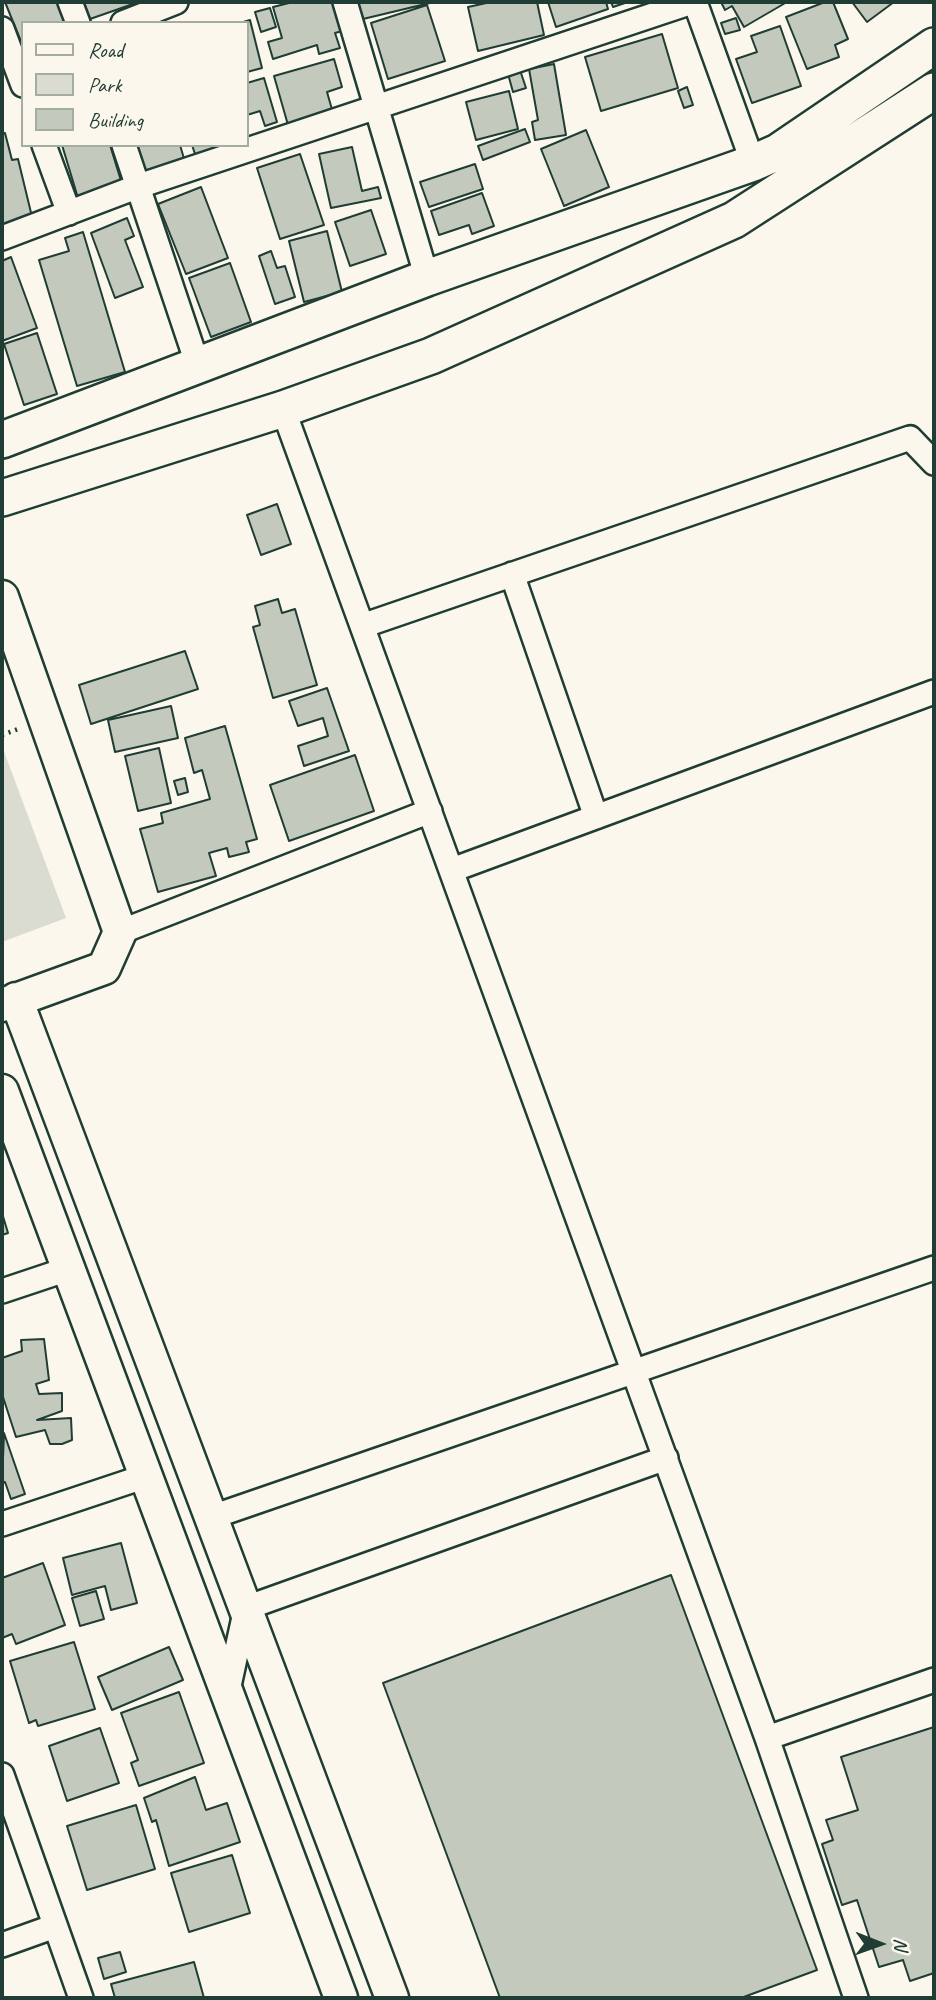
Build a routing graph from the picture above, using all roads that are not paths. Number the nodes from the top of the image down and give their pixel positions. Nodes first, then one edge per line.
1 (70, 2) edge
2 (176, 2) edge
3 (345, 2) edge
4 (694, 2) edge
5 (77, 21) edge
6 (127, 21) edge
7 (2, 29) edge
8 (934, 46) edge
9 (13, 62) edge
10 (21, 80) edge
11 (934, 91) edge
12 (377, 108) junction
13 (45, 147) edge
14 (125, 147) edge
15 (753, 163) junction
16 (139, 186) junction
17 (69, 213) junction
18 (2, 238) edge
19 (427, 278) junction
20 (198, 366) junction
21 (283, 409) junction
22 (2, 440) edge
23 (934, 463) edge
24 (2, 498) edge
25 (512, 574) junction
26 (2, 597) edge
27 (362, 626) junction
28 (934, 692) edge
29 (430, 811) junction
30 (596, 817) junction
31 (452, 870) junction
32 (120, 932) junction
33 (9, 1002) edge
34 (2, 1091) edge
35 (68, 1269) junction
36 (934, 1269) edge
37 (2, 1292) edge
38 (634, 1370) junction
39 (666, 1458) junction
40 (146, 1476) junction
41 (212, 1517) junction
42 (2, 1524) edge
43 (246, 1608) junction
44 (934, 1680) edge
45 (228, 1695) junction
46 (767, 1738) junction
47 (2, 1775) edge
48 (55, 1926) junction
49 (2, 1945) edge
50 (80, 1998) edge
51 (341, 1998) edge
52 (392, 1998) edge
53 (856, 1998) edge

1 - 5 street
2 - 6 street
3 - 12 street
4 - 12 street
4 - 15 street
7 - 9 street
8 - 15 main road
9 - 10 street
11 - 21 main road
12 - 16 street
12 - 19 street
13 - 17 street
14 - 16 street
15 - 19 main road
16 - 17 street
16 - 20 street
17 - 18 street
19 - 20 main road
20 - 22 main road
21 - 24 main road
21 - 27 street
23 - 25 street
25 - 27 street
25 - 30 street
26 - 32 street
27 - 29 street
28 - 30 street
29 - 31 street
29 - 32 street
30 - 31 street
31 - 38 street
32 - 33 street
33 - 41 street
34 - 35 street
35 - 37 street
35 - 40 street
36 - 38 street
38 - 39 street
38 - 41 street
39 - 43 street
39 - 46 street
40 - 42 street
40 - 45 street
41 - 43 street
43 - 45 street
43 - 52 street
44 - 46 street
45 - 51 street
46 - 53 street
47 - 48 street
48 - 49 street
48 - 50 street

